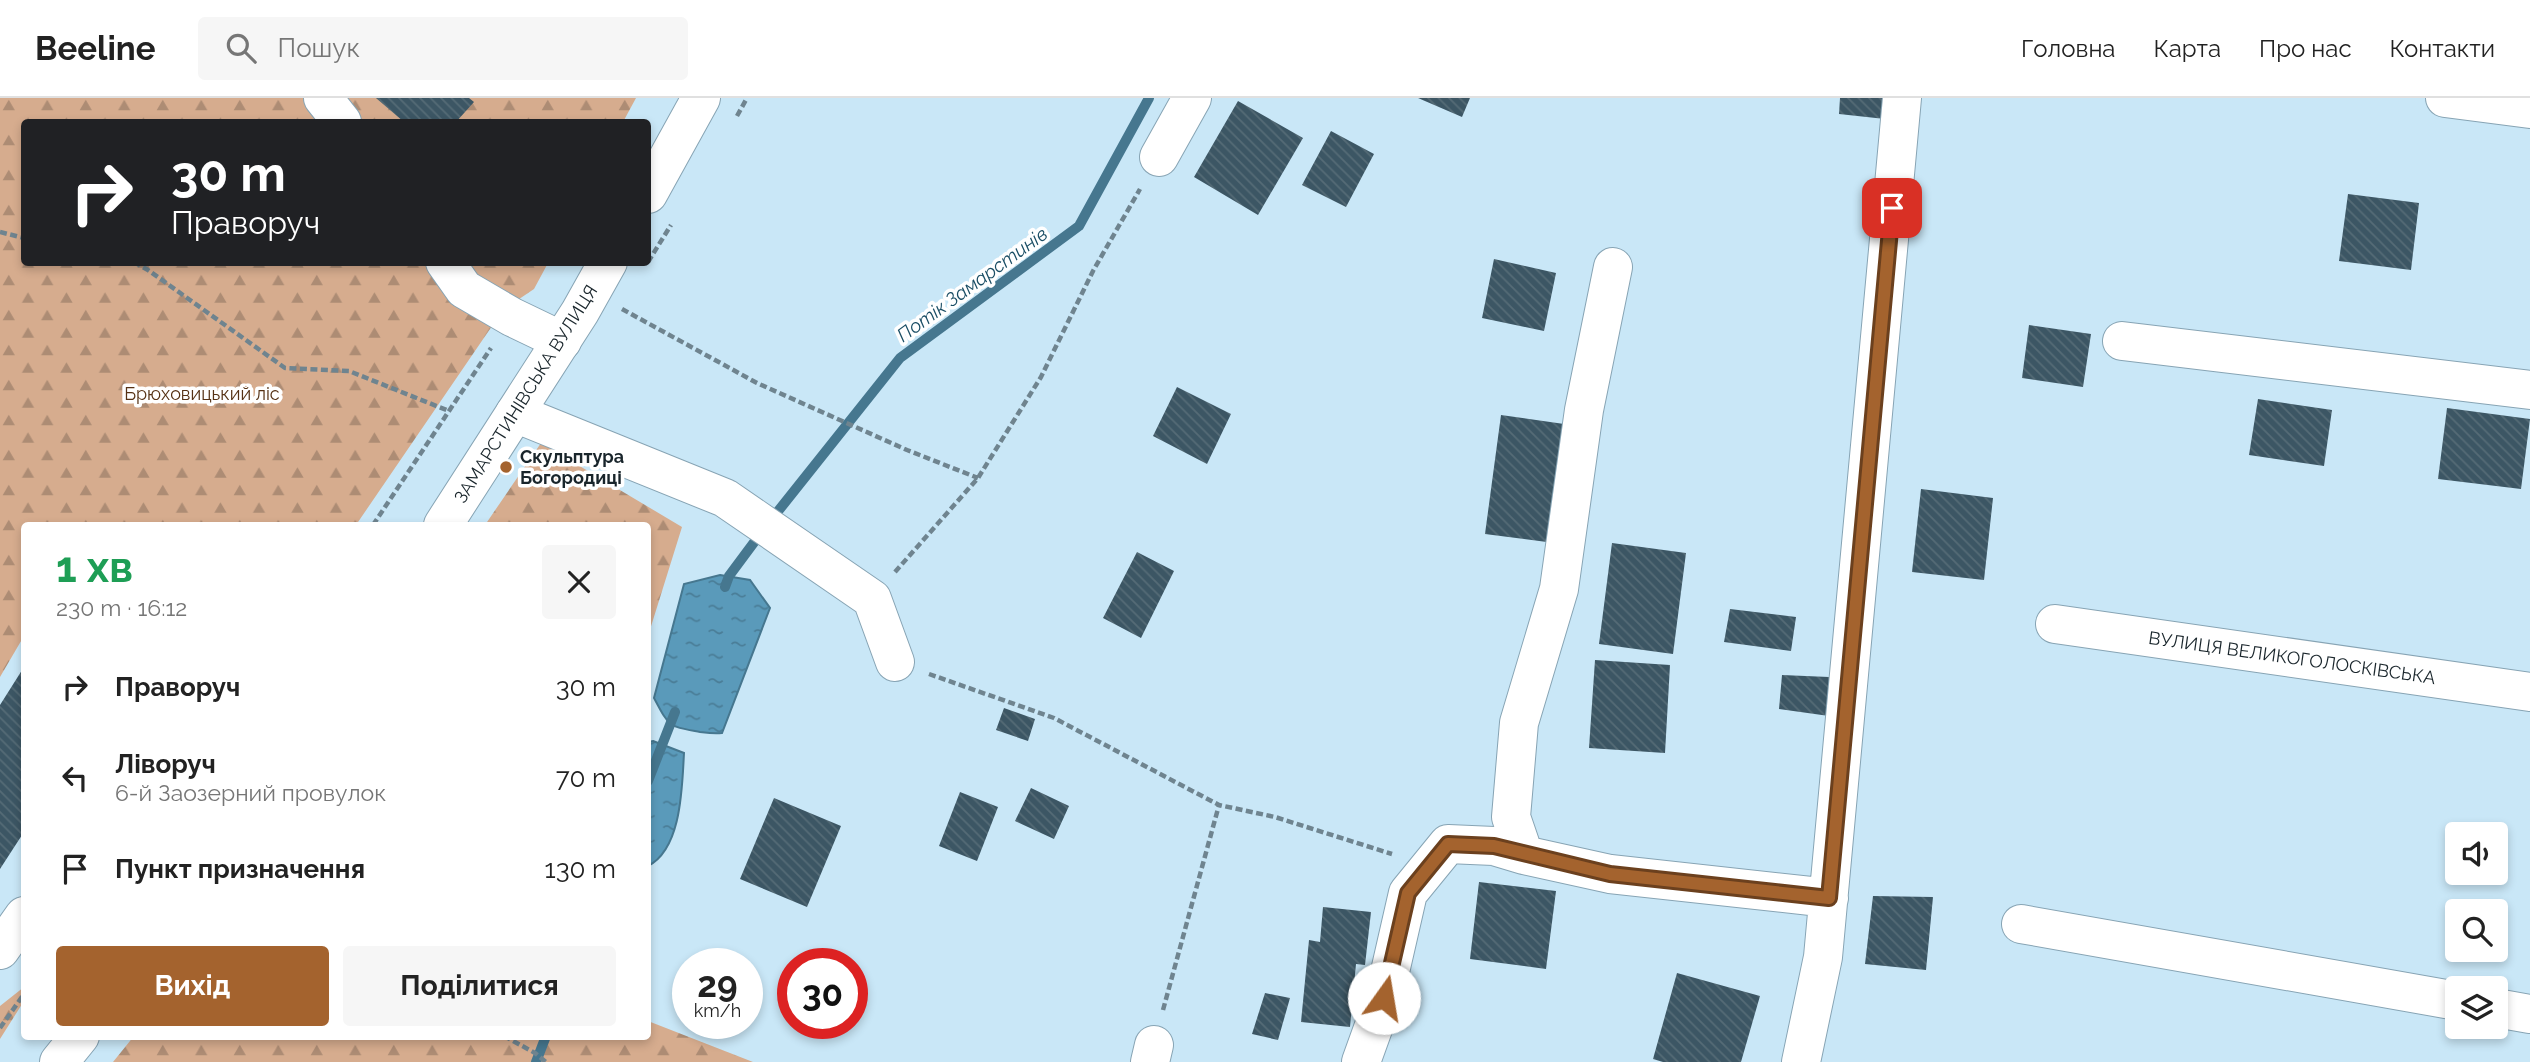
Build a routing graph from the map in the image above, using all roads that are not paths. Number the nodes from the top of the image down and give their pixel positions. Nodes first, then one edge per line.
1 (323, 98) edge
2 (701, 98) edge
3 (1192, 98) edge
4 (1902, 98) edge
5 (2445, 98) edge
6 (2530, 109) edge
7 (340, 119) edge
8 (1159, 157) road end
9 (651, 189) edge
10 (448, 266) edge
11 (1613, 267) dead end
12 (600, 277) edge
13 (562, 341) junction
14 (2122, 341) dead end
15 (2530, 390) edge
16 (515, 413) junction
17 (445, 522) edge
18 (2055, 624) dead end
19 (895, 662) road end
20 (2530, 692) edge
21 (1524, 855) junction
22 (1829, 898) junction
23 (21, 920) edge
24 (2021, 924) dead end
25 (0, 950) edge
26 (2445, 999) edge
27 (2508, 1010) edge
28 (2530, 1014) edge
29 (77, 1040) edge
30 (59, 1062) edge
31 (1361, 1062) edge
32 (1801, 1062) edge

1 - 7 street
2 - 9 street
3 - 8 street
4 - 22 street
5 - 6 street
10 - 13 street
11 - 21 street
12 - 13 street, ЗАМАРСТИНІВСЬКА ВУЛИЦЯ
13 - 16 street, ЗАМАРСТИНІВСЬКА ВУЛИЦЯ
14 - 15 street
16 - 17 street, ЗАМАРСТИНІВСЬКА ВУЛИЦЯ
16 - 19 street
18 - 20 street, ВУЛИЦЯ ВЕЛИКОГОЛОСКІВСЬКА
21 - 22 street
21 - 31 street
22 - 32 street
23 - 25 street
24 - 26 street
27 - 28 street
29 - 30 street

